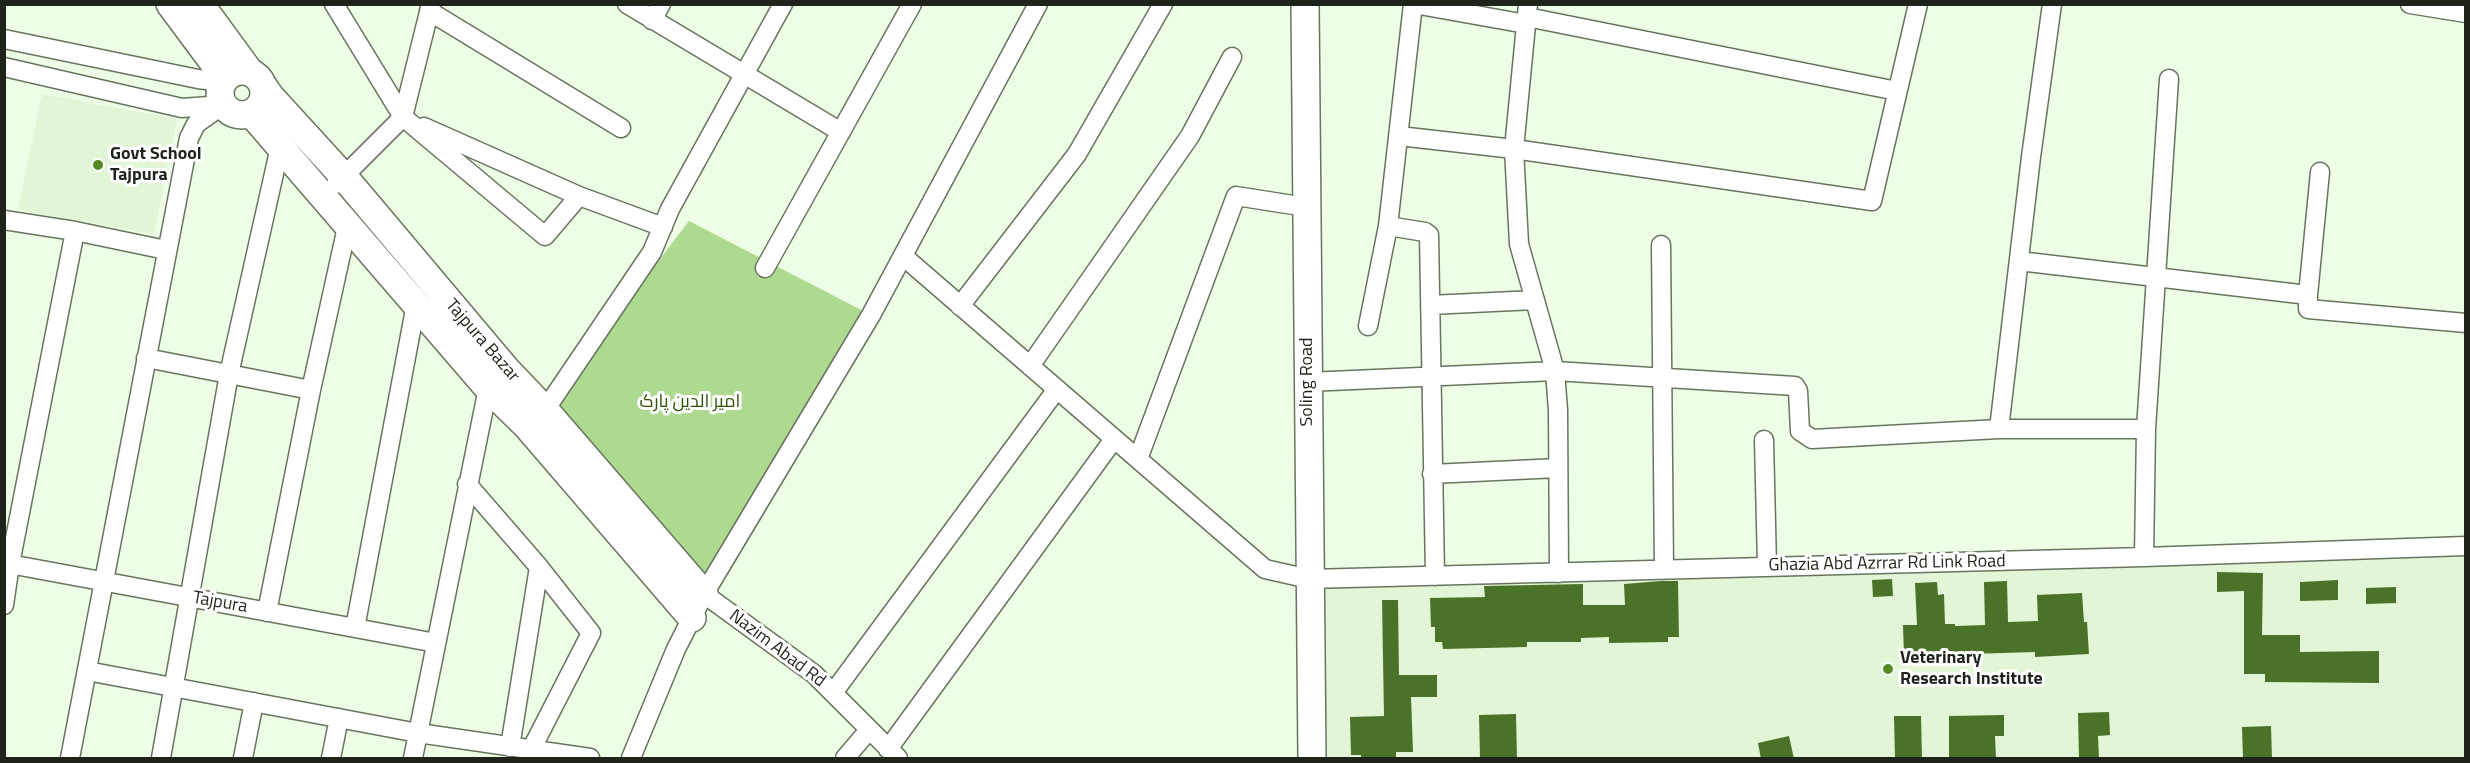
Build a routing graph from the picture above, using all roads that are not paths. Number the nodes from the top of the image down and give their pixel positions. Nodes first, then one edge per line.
1 (170, 4) edge
2 (200, 4) edge
3 (334, 4) edge
4 (627, 4) edge
5 (783, 4) edge
6 (912, 4) edge
7 (1038, 4) edge
8 (1163, 4) edge
9 (1305, 4) edge
10 (1414, 4) edge
11 (1918, 4) edge
12 (2052, 4) edge
13 (2410, 4) edge
14 (430, 8) edge
15 (657, 13) edge
16 (2466, 13) edge
17 (1527, 15) edge
18 (7, 39) edge
19 (1232, 57) dead end
20 (4, 67) edge
21 (744, 75) junction
22 (2169, 79) dead end
23 (237, 84) junction
24 (1897, 91) junction
25 (403, 117) junction
26 (621, 128) dead end
27 (841, 132) junction
28 (1399, 136) junction
29 (280, 147) junction
30 (1514, 149) junction
31 (2320, 172) dead end
32 (344, 177) junction
33 (579, 196) junction
34 (322, 197) junction
35 (1306, 207) junction
36 (4, 220) edge
37 (1388, 226) junction
38 (347, 227) junction
39 (663, 227) junction
40 (75, 231) junction
41 (1661, 245) dead end
42 (166, 250) junction
43 (903, 256) junction
44 (2019, 261) junction
45 (765, 268) dead end
46 (2156, 276) junction
47 (2308, 295) junction
48 (1534, 300) junction
49 (416, 304) junction
50 (1430, 305) junction
51 (960, 306) junction
52 (2466, 322) edge
53 (1368, 326) dead end
54 (146, 358) junction
55 (1030, 366) junction
56 (1555, 371) junction
57 (229, 374) junction
58 (1430, 376) junction
59 (1661, 377) junction
60 (1308, 382) junction
61 (488, 388) junction
62 (1057, 389) junction
63 (311, 390) junction
64 (536, 418) junction
65 (1999, 429) junction
66 (2146, 429) junction
67 (1114, 439) junction
68 (1764, 440) dead end
69 (1138, 459) junction
70 (1558, 468) junction
71 (1432, 474) junction
72 (467, 484) junction
73 (2466, 546) edge
74 (2144, 557) junction
75 (8, 563) edge
76 (539, 567) junction
77 (1767, 567) junction
78 (1664, 570) junction
79 (1559, 573) junction
80 (1435, 576) junction
81 (1309, 579) junction
82 (105, 582) junction
83 (191, 598) junction
84 (4, 605) edge
85 (698, 606) junction
86 (267, 612) junction
87 (355, 628) junction
88 (436, 643) junction
89 (87, 671) junction
90 (174, 687) junction
91 (833, 693) junction
92 (254, 702) junction
93 (339, 718) junction
94 (869, 730) junction
95 (418, 733) junction
96 (510, 747) junction
97 (531, 750) junction
98 (893, 754) edge
99 (70, 759) edge
100 (161, 759) edge
101 (243, 759) edge
102 (331, 759) edge
103 (413, 759) edge
104 (590, 759) edge
105 (631, 759) edge
106 (845, 759) edge
107 (1312, 759) edge

1 - 23 street, Tajpura Bazar
2 - 23 street, Tajpura Bazar
3 - 25 street
4 - 15 street
5 - 21 street
6 - 27 street
7 - 43 street
8 - 51 street
9 - 35 street, Soling Road
10 - 17 street
10 - 28 street
11 - 24 street
12 - 44 street
13 - 16 street
14 - 25 street
14 - 26 street
15 - 21 street
17 - 24 street
17 - 30 street
18 - 20 street
18 - 23 street
19 - 55 street
20 - 23 street
21 - 27 street
21 - 39 street
22 - 46 street
23 - 29 street, Tajpura Bazar
23 - 32 street, Tajpura Bazar
23 - 42 street
24 - 30 street
25 - 32 street
25 - 33 street
25 - 33 street
27 - 45 street
28 - 30 street
28 - 37 street
29 - 34 street, Tajpura Bazar
29 - 57 street
30 - 48 street
31 - 47 street
32 - 34 street
32 - 64 street, Tajpura Bazar
33 - 39 street
34 - 38 street, Tajpura Bazar
35 - 60 street, Soling Road
35 - 69 street
36 - 40 street
37 - 50 street
37 - 53 street
38 - 49 street, Tajpura Bazar
38 - 63 street
39 - 64 street
40 - 42 street
40 - 75 street
41 - 59 street
42 - 54 street
43 - 51 street, Ghazia Abd Azrrar Rd Link Road
43 - 85 street
44 - 46 street
44 - 65 street
46 - 47 street
46 - 66 street
47 - 52 street
48 - 50 street
48 - 56 street
49 - 61 street, Tajpura Bazar
49 - 87 street
50 - 58 street
51 - 55 street, Ghazia Abd Azrrar Rd Link Road
54 - 57 street
54 - 82 street
55 - 62 street, Ghazia Abd Azrrar Rd Link Road
56 - 58 street
56 - 59 street
56 - 70 street
57 - 63 street
57 - 83 street
58 - 60 street
58 - 71 street
59 - 65 street
59 - 78 street
60 - 81 street, Soling Road
61 - 64 street, Tajpura Bazar
61 - 72 street
62 - 67 street, Ghazia Abd Azrrar Rd Link Road
62 - 91 street
63 - 86 street
64 - 85 street, Tajpura Bazar
65 - 66 street
66 - 74 street
67 - 69 street, Ghazia Abd Azrrar Rd Link Road
67 - 98 street
68 - 77 street
69 - 81 street, Ghazia Abd Azrrar Rd Link Road
70 - 71 street
70 - 79 street
71 - 80 street
72 - 76 street
72 - 88 street
73 - 74 street, Ghazia Abd Azrrar Rd Link Road
74 - 77 street, Ghazia Abd Azrrar Rd Link Road
75 - 82 street, Tajpura
75 - 84 street
76 - 96 street
76 - 97 street
77 - 78 street, Ghazia Abd Azrrar Rd Link Road
78 - 79 street, Ghazia Abd Azrrar Rd Link Road
79 - 80 street, Ghazia Abd Azrrar Rd Link Road
80 - 81 street, Ghazia Abd Azrrar Rd Link Road
81 - 107 street, Soling Road
82 - 83 street, Tajpura
82 - 89 street
83 - 86 street, Tajpura
83 - 90 street
85 - 91 street, Nazim Abad Rd
85 - 105 street
86 - 87 street, Tajpura
87 - 88 street, Tajpura
88 - 95 street
89 - 90 street
89 - 99 street
90 - 92 street
90 - 100 street
91 - 94 street, Nazim Abad Rd
92 - 93 street
92 - 101 street
93 - 95 street
93 - 102 street
94 - 98 street, Nazim Abad Rd
94 - 106 street
95 - 96 street
95 - 103 street
96 - 97 street
97 - 104 street

